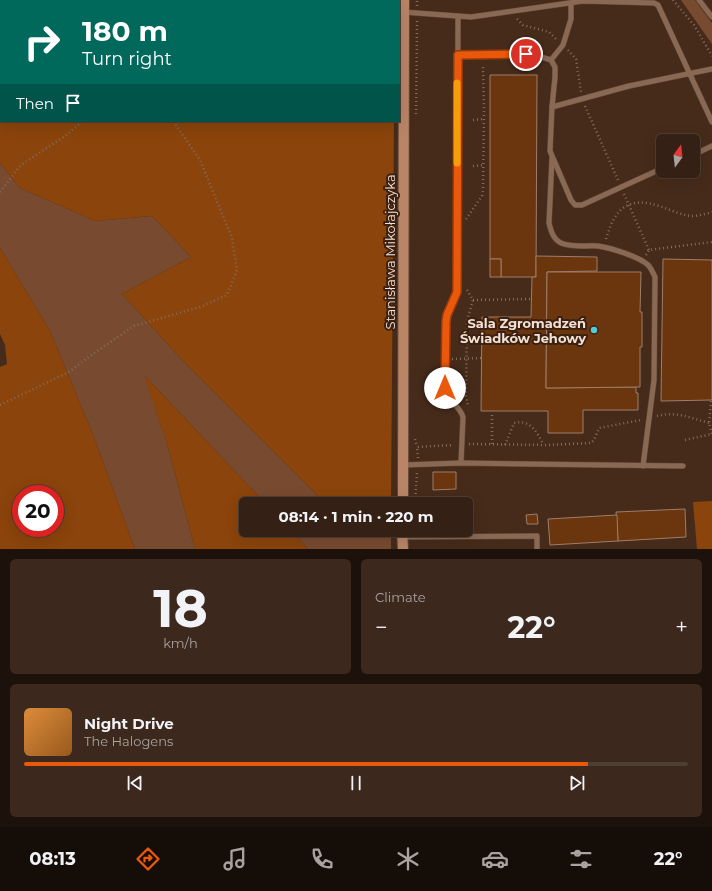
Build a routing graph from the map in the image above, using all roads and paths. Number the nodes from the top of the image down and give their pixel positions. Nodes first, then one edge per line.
1 (404, 0) edge
2 (673, 0) edge
3 (699, 0) edge
4 (571, 2) junction
5 (514, 10) junction
6 (404, 12) junction
7 (458, 16) junction
8 (712, 17) edge
9 (563, 45) junction
10 (458, 55) junction
11 (712, 56) edge
12 (551, 60) junction
13 (483, 66) dead end
14 (712, 69) edge
15 (690, 74) junction
16 (583, 100) junction
17 (552, 106) junction
18 (484, 119) junction
19 (473, 120) dead end
20 (82, 122) edge
21 (174, 122) edge
22 (712, 122) edge
23 (712, 146) edge
24 (700, 152) edge
25 (552, 158) junction
26 (484, 165) junction
27 (473, 166) dead end
28 (656, 171) edge
29 (621, 187) junction
30 (0, 191) edge
31 (629, 204) junction
32 (712, 212) edge
33 (465, 224) dead end
34 (712, 242) edge
35 (603, 247) junction
36 (649, 250) junction
37 (643, 261) junction
38 (466, 286) dead end
39 (531, 299) dead end
40 (472, 300) junction
41 (466, 358) junction
42 (484, 358) dead end
43 (445, 360) junction
44 (711, 401) dead end
45 (0, 405) edge
46 (469, 411) dead end
47 (492, 412) dead end
48 (649, 419) junction
49 (709, 423) junction
50 (470, 437) dead end
51 (685, 440) dead end
52 (462, 444) junction
53 (472, 444) junction
54 (492, 444) junction
55 (505, 444) junction
56 (543, 444) junction
57 (434, 445) dead end
58 (461, 463) junction
59 (403, 465) junction
60 (644, 466) junction
61 (683, 466) dead end
62 (403, 497) edge
63 (473, 535) edge
64 (403, 537) edge
65 (402, 549) edge
66 (537, 549) edge

1 - 6 street, Stanisława Mikołajczyka
2 - 11 path
3 - 8 lane
4 - 5 lane
4 - 9 lane
4 - 15 lane
5 - 7 lane
5 - 9 path
6 - 7 lane
6 - 59 street, Stanisława Mikołajczyka
7 - 10 lane
9 - 12 lane
9 - 16 path
10 - 12 lane
10 - 43 lane
12 - 17 lane
13 - 18 path
14 - 15 lane
15 - 16 lane
15 - 22 lane
16 - 17 lane
16 - 29 path
17 - 25 lane
18 - 19 path
18 - 26 path
20 - 30 path
21 - 45 path
23 - 24 lane
25 - 29 lane
25 - 35 lane
26 - 27 path
26 - 33 path
28 - 29 lane
29 - 31 path
31 - 32 path
31 - 35 path
31 - 36 path
34 - 36 path
35 - 37 lane
36 - 37 path
37 - 48 lane
38 - 40 path
39 - 40 path
40 - 41 path
41 - 42 path
41 - 43 path
41 - 46 path
43 - 52 lane
44 - 49 path
47 - 54 path
48 - 49 path
48 - 56 path
48 - 60 lane
49 - 51 path
50 - 53 path
52 - 53 path
52 - 57 path
52 - 58 lane
53 - 54 path
54 - 55 path
55 - 56 path
55 - 56 path
58 - 59 lane
58 - 60 lane
59 - 62 street, Stanisława Mikołajczyka
60 - 61 lane
63 - 66 lane
64 - 65 street

